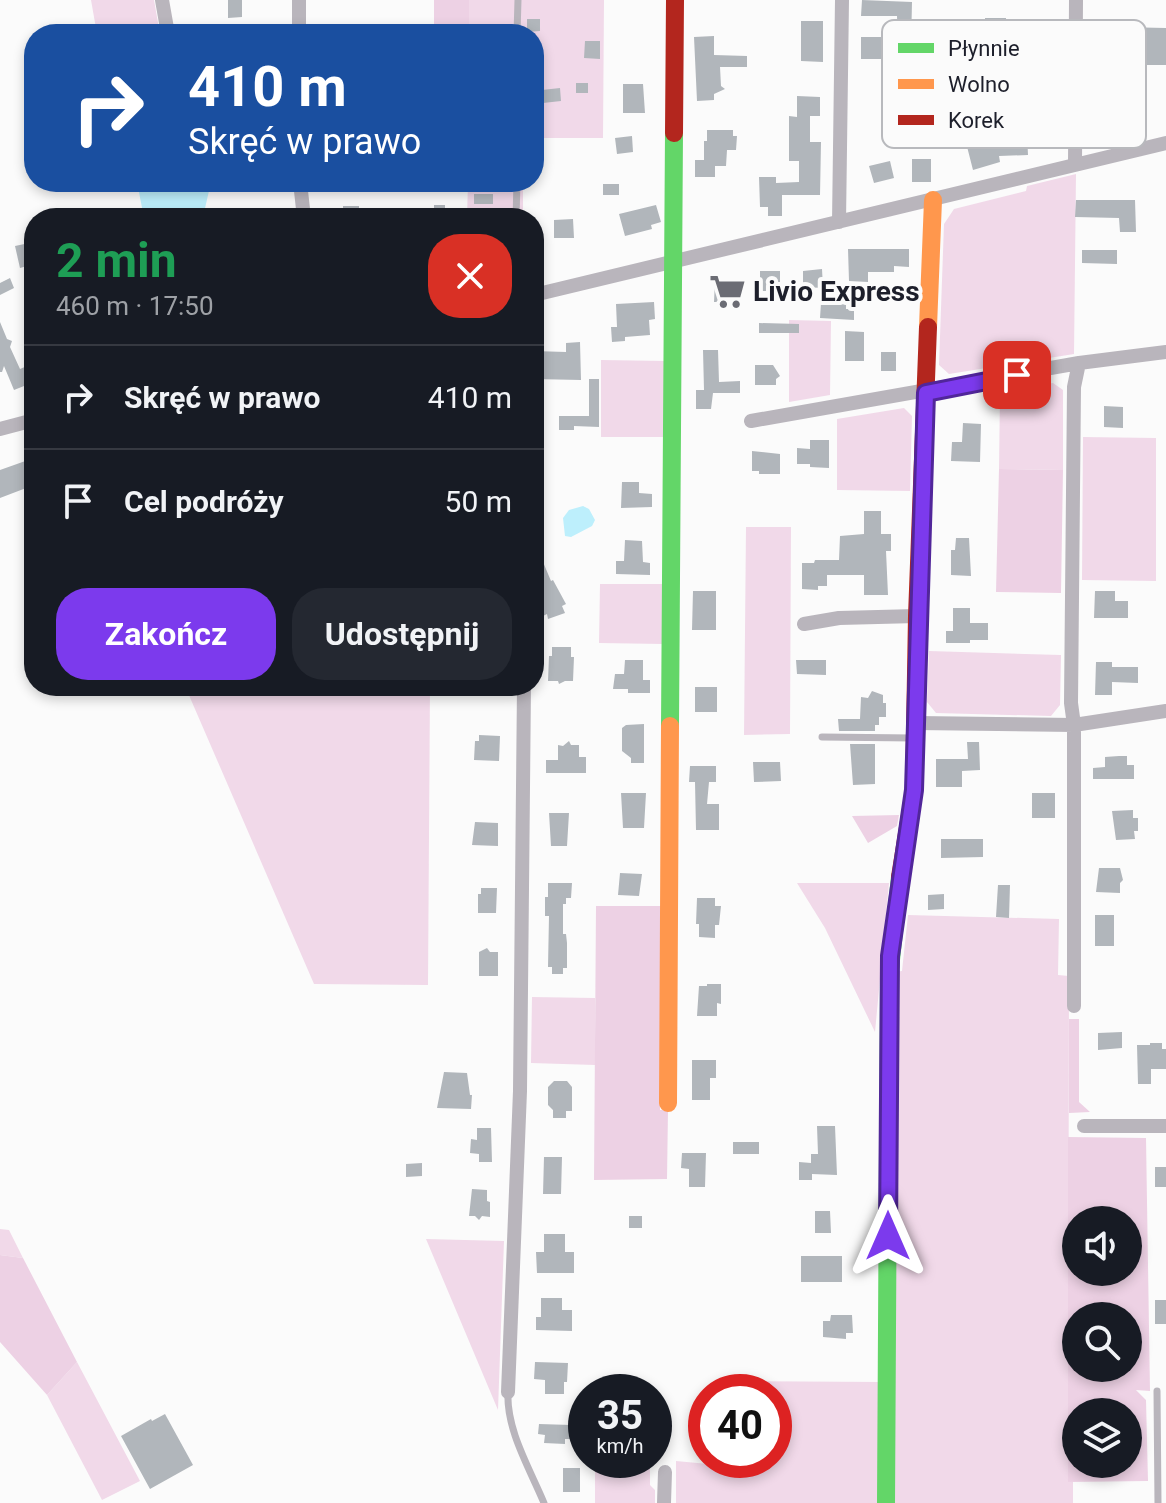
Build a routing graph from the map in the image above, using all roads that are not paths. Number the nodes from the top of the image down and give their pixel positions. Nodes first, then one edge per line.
1 (162, 0) edge
2 (299, 0) edge
3 (518, 0) edge
4 (675, 0) edge
5 (842, 0) edge
6 (1076, 0) edge
7 (1076, 20) edge
8 (166, 24) edge
9 (299, 24) edge
10 (517, 24) edge
11 (1166, 143) edge
12 (1075, 148) edge
13 (1145, 148) edge
14 (1146, 148) edge
15 (1075, 165) junction
16 (933, 200) junction
17 (839, 222) junction
18 (673, 263) junction
19 (544, 293) edge
20 (1166, 352) edge
21 (1079, 363) junction
22 (926, 393) junction
23 (751, 421) dead end
24 (24, 423) edge
25 (0, 429) edge
26 (917, 616) junction
27 (804, 624) dead end
28 (524, 696) edge
29 (1166, 711) edge
30 (1074, 725) junction
31 (916, 730) junction
32 (822, 737) dead end
33 (1074, 1006) dead end
34 (668, 1103) dead end
35 (1084, 1126) dead end
36 (1166, 1126) edge
37 (1157, 1391) dead end
38 (508, 1392) joint
39 (665, 1478) edge
40 (544, 1503) edge
41 (664, 1503) edge
42 (886, 1503) edge
43 (1158, 1503) edge

1 - 8 street
2 - 9 street
3 - 10 lane
4 - 18 street
5 - 17 street
6 - 7 street
11 - 14 street
12 - 15 street
13 - 15 street
15 - 16 street
16 - 17 street
16 - 22 street
17 - 18 street
18 - 19 street
18 - 34 street
20 - 21 street
21 - 22 street
21 - 30 street
22 - 23 street
22 - 26 street
24 - 25 street
26 - 27 street
26 - 31 street
28 - 38 street
29 - 30 street
30 - 31 street
30 - 33 street
31 - 32 lane
31 - 42 street
35 - 36 street
37 - 43 lane
38 - 40 lane
39 - 41 street

